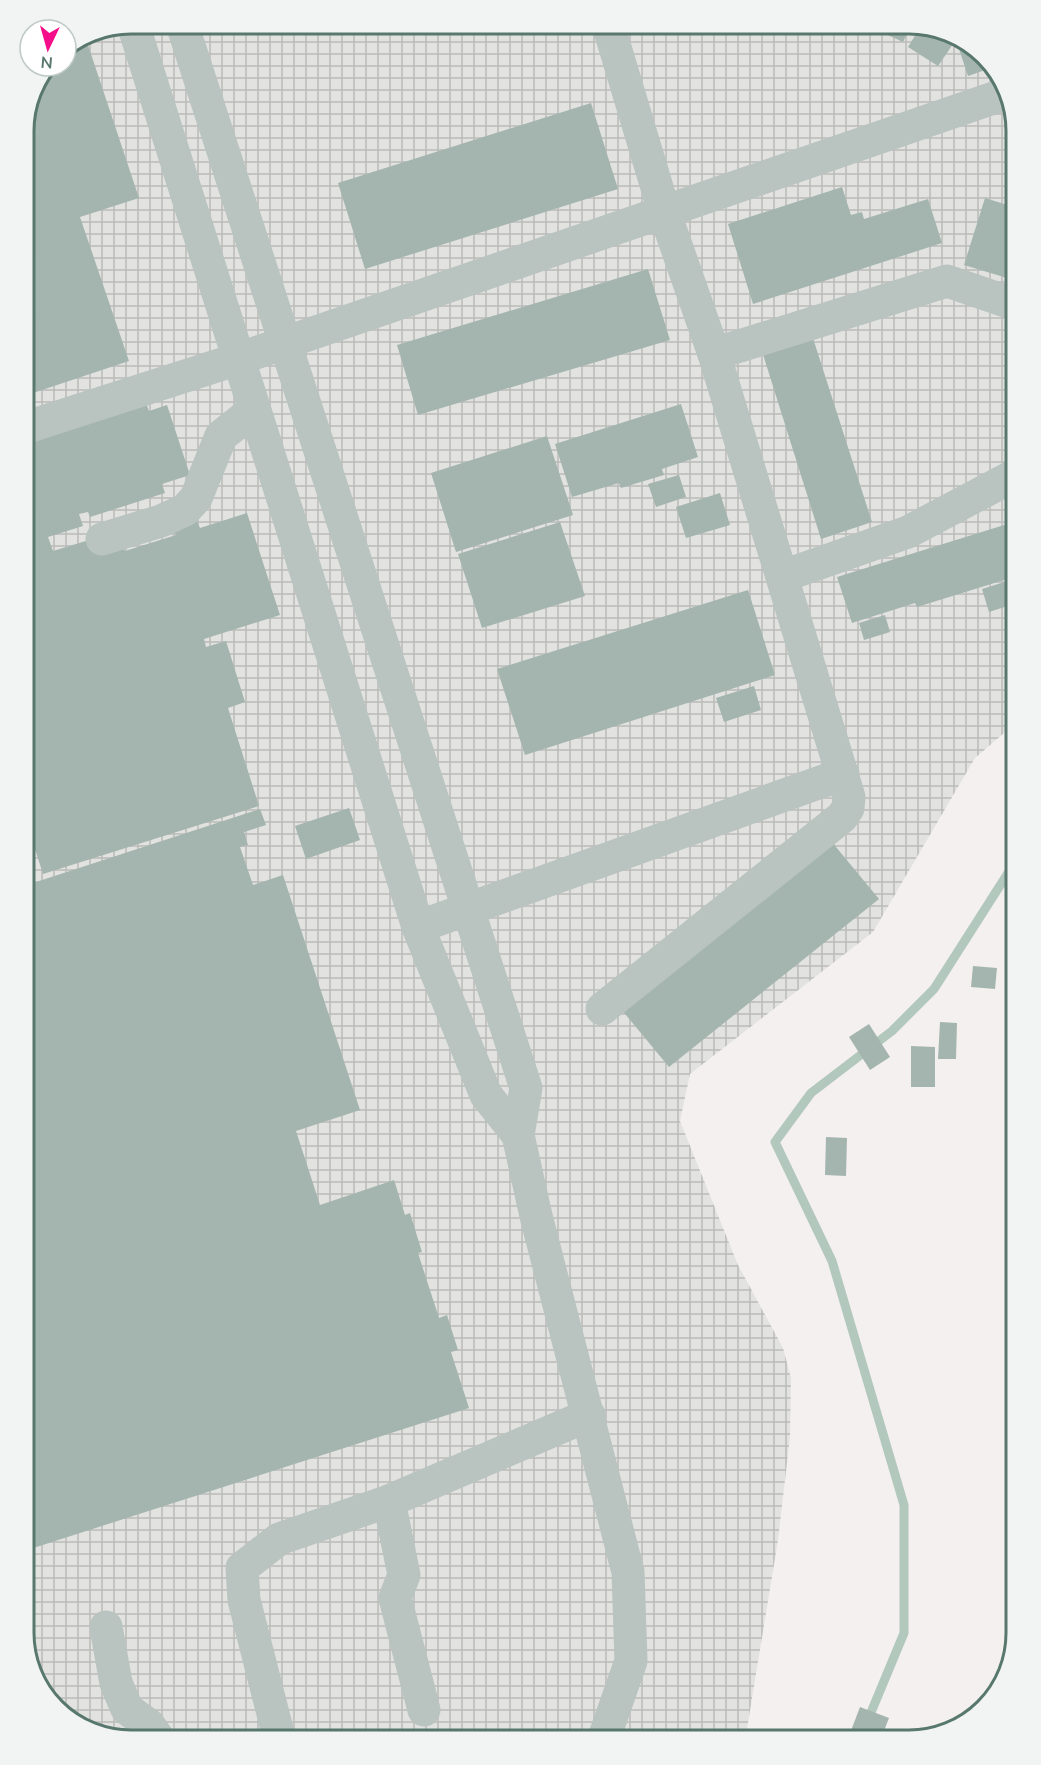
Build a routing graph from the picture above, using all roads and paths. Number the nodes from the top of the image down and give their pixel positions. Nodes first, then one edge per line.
1 (136, 34) edge
2 (185, 34) edge
3 (611, 35) edge
4 (999, 96) edge
5 (664, 211) junction
6 (1006, 301) edge
7 (285, 342) junction
8 (714, 354) junction
9 (238, 359) junction
10 (254, 410) junction
11 (35, 425) edge
12 (1006, 480) edge
13 (102, 539) dead end
14 (783, 576) junction
15 (843, 774) junction
16 (468, 909) junction
17 (418, 927) junction
18 (602, 1009) dead end
19 (518, 1135) junction
20 (589, 1415) junction
21 (389, 1501) junction
22 (106, 1627) dead end
23 (424, 1710) dead end
24 (152, 1730) edge
25 (276, 1730) edge
26 (607, 1730) edge

1 - 9 lane
2 - 7 lane
3 - 5 lane
4 - 5 lane
5 - 7 lane
5 - 8 lane
6 - 8 lane
7 - 9 lane
7 - 16 lane
8 - 14 lane
9 - 10 lane
9 - 11 lane
10 - 13 lane
10 - 17 lane
12 - 14 lane
14 - 15 lane
15 - 16 lane
15 - 18 lane
16 - 17 lane
16 - 19 lane
17 - 19 lane
19 - 20 lane
20 - 21 lane
20 - 26 lane
21 - 23 lane
21 - 25 lane
22 - 24 lane

